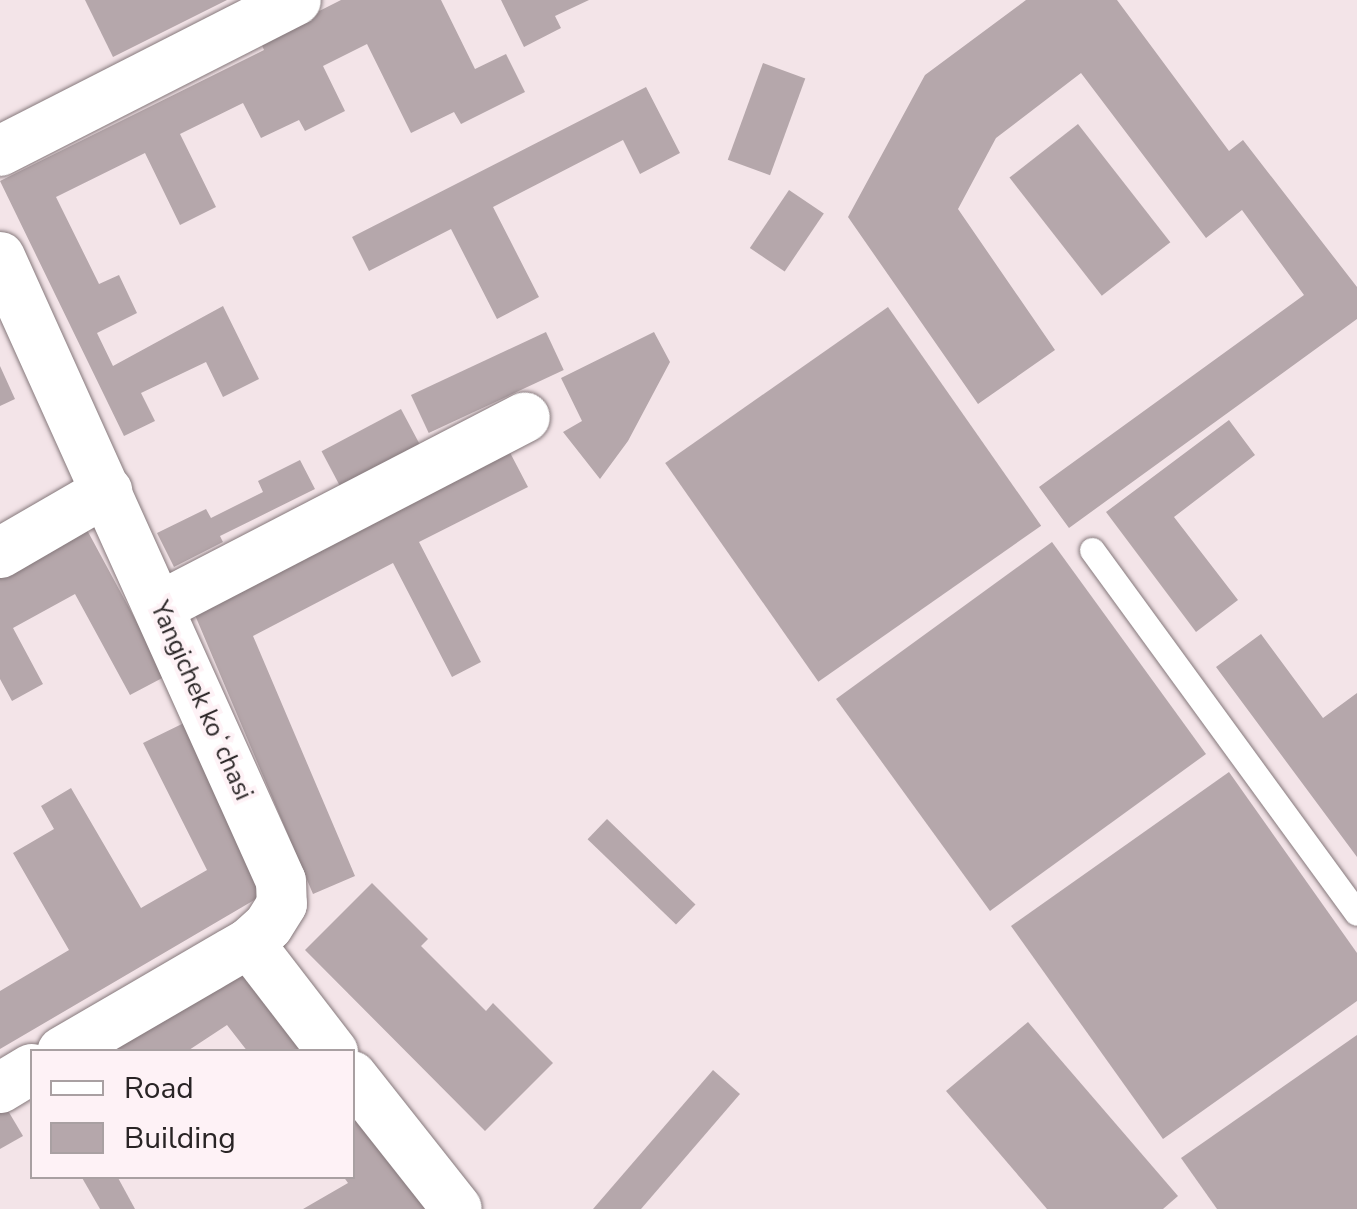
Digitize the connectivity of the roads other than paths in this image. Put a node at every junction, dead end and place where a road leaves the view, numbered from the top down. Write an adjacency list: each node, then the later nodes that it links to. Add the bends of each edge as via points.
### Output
1 (296, 0): 2 (street)
2 (0, 151)
3 (0, 257): 5 (street, Yangichek koʻchasi)
4 (525, 416): 8 (street)
5 (107, 490): 7 (street); 8 (street, Yangichek koʻchasi)
6 (1092, 550): 9 (lane)
7 (0, 553)
8 (158, 607): 10 (street, Yangichek koʻchasi, via 280,881 282,904)
9 (1357, 913)
10 (248, 943): 11 (street, Yangichek koʻchasi); 12 (street)
11 (67, 1049)
12 (332, 1049)
13 (30, 1070): 15 (street)
14 (355, 1080): 16 (street)
15 (0, 1088)
16 (457, 1209)

